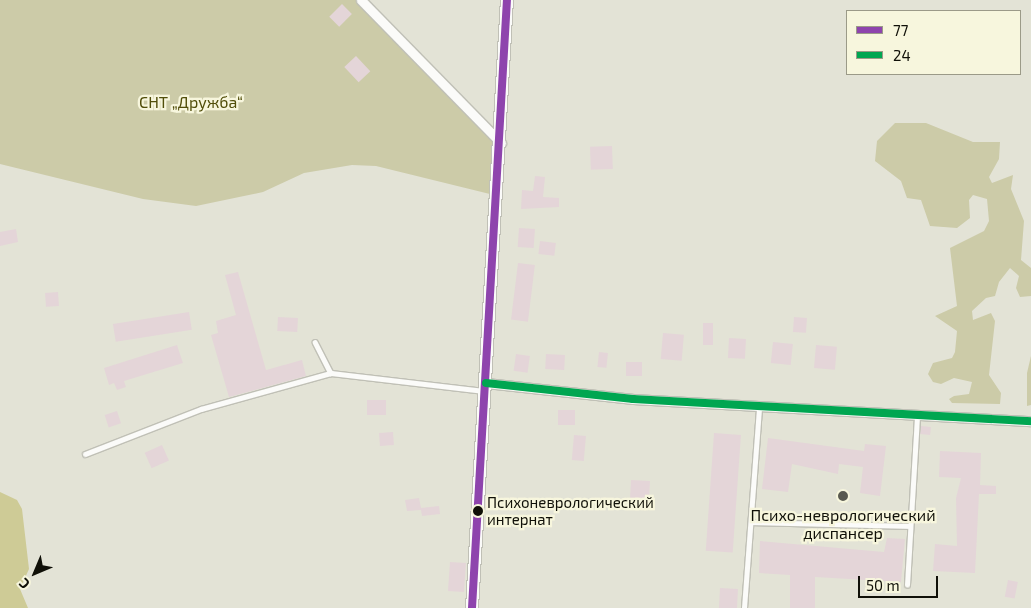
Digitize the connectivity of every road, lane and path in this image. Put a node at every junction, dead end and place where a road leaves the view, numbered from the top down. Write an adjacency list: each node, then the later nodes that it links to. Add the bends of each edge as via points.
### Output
1 (361, 0): 3 (street)
2 (506, 0): 3 (main road)
3 (501, 143): 6 (main road)
4 (315, 342): 5 (lane)
5 (330, 373): 6 (lane); 10 (lane, via 201,409)
6 (486, 387): 7 (street); 14 (main road)
7 (758, 407): 8 (street); 11 (lane)
8 (917, 417): 9 (street); 12 (lane)
9 (1031, 421)
10 (85, 454)
11 (751, 522): 12 (lane); 15 (lane)
12 (910, 526): 13 (lane)
13 (907, 585)
14 (472, 608)
15 (744, 608)

